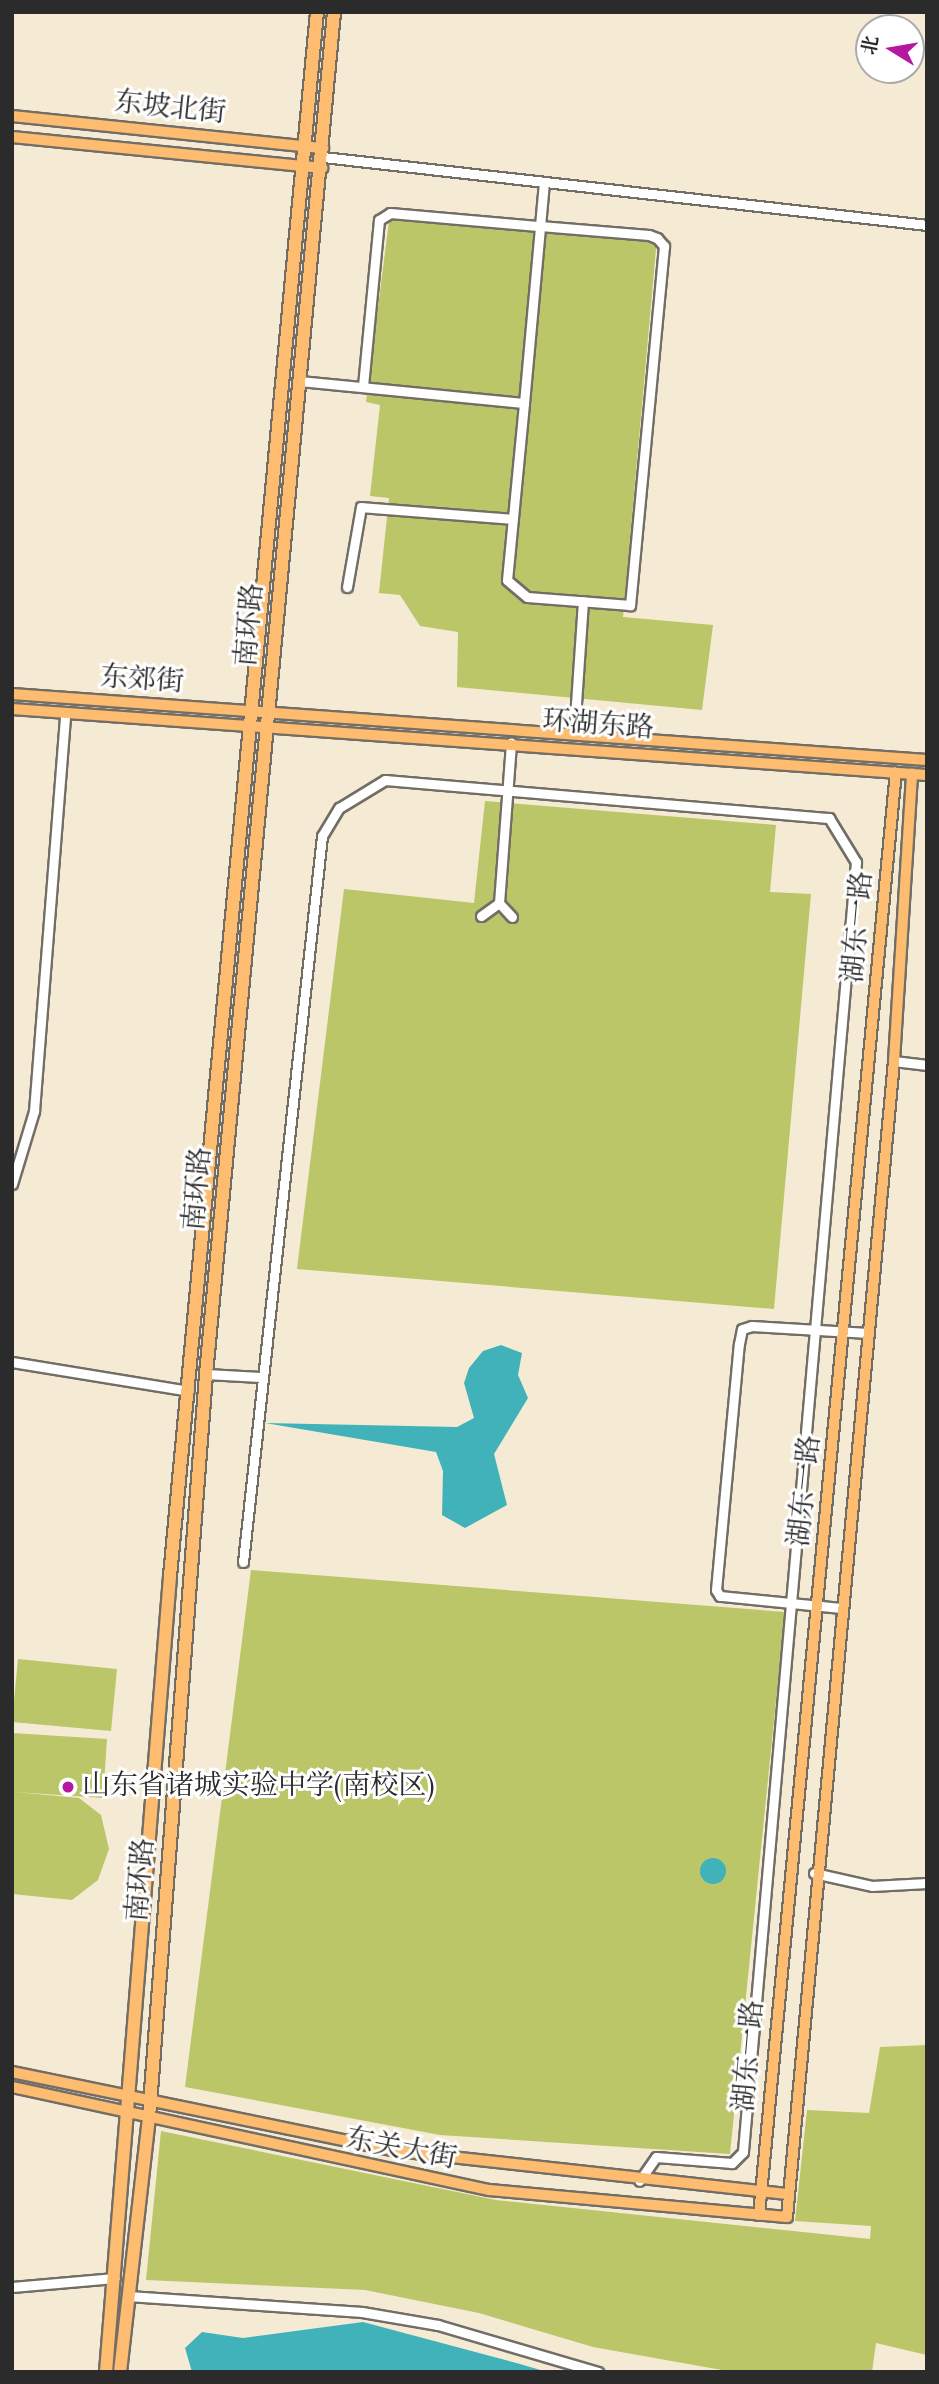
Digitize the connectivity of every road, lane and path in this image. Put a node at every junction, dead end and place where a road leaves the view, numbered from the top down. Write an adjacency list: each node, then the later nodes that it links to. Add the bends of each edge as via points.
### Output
1 (317, 12): 5 (highway, 南环路)
2 (334, 12): 6 (highway, 南环路)
3 (12, 116): 5 (main road, 东坡北街)
4 (12, 137): 7 (main road, 东坡北街)
5 (305, 146): 6 (main road, 东坡北街); 7 (highway, 南环路)
6 (322, 158): 7 (main road, 东坡北街); 8 (street); 11 (highway, 南环路)
7 (304, 166): 19 (highway, 南环路)
8 (544, 182): 9 (street); 10 (street)
9 (927, 225)
10 (540, 226): 12 (street, via 390,213 379,220); 13 (street); 16 (street, via 649,235 664,246 630,605)
11 (299, 381): 12 (street); 20 (highway, 南环路)
12 (363, 386): 13 (street)
13 (524, 403): 14 (street)
14 (513, 519): 15 (street, via 360,507); 16 (street, via 507,580 513,590)
15 (348, 587)
16 (583, 601): 24 (street)
17 (12, 694): 19 (main road, 东郊街)
18 (12, 709): 21 (main road, 东郊街)
19 (252, 712): 20 (main road, 东郊街); 22 (highway, 南环路)
20 (268, 713): 23 (highway, 南环路); 24 (main road, 环湖东路)
21 (65, 714): 22 (main road, 东郊街); 36 (street, via 34,1111)
22 (250, 729): 23 (main road, 东郊街); 43 (highway, 南环路)
23 (265, 731): 25 (main road, 环湖东路); 41 (highway, 南环路)
24 (574, 733): 26 (main road, 环湖东路)
25 (511, 742): 27 (main road, 环湖东路); 30 (street)
26 (927, 760)
27 (896, 772): 28 (main road, 环湖东路); 38 (main road, 湖东一路)
28 (912, 774): 29 (main road, 环湖东路); 34 (main road, 湖东一路)
29 (927, 775)
30 (505, 789): 31 (street); 37 (street, via 829,818 849,846 856,862); 42 (street, via 385,780 353,795 327,825)
31 (499, 903): 32 (street); 33 (street)
32 (481, 916)
33 (512, 917)
34 (894, 1061): 35 (street); 39 (main road, 湖东一路)
35 (927, 1065)
36 (12, 1184)
37 (816, 1330): 38 (street); 45 (street); 45 (street, via 742,1329 716,1590 720,1596)
38 (845, 1332): 39 (street); 46 (main road, 湖东一路)
39 (868, 1333): 47 (main road, 湖东一路)
40 (12, 1362): 43 (street)
41 (206, 1374): 42 (street); 53 (highway, 南环路)
42 (260, 1377): 44 (street)
43 (189, 1391): 52 (highway, 南环路)
44 (243, 1562)
45 (790, 1603): 46 (street); 56 (street, via 743,2152 732,2163 656,2157)
46 (816, 1605): 47 (street); 57 (main road, 湖东一路)
47 (841, 1608): 48 (main road, 湖东一路)
48 (814, 1873): 49 (street, via 872,1885); 58 (main road, 湖东一路)
49 (927, 1882)
50 (12, 2072): 52 (main road, 东关大街)
51 (12, 2087): 54 (main road, 东关大街)
52 (130, 2097): 53 (main road, 东关大街); 54 (highway, 南环路)
53 (149, 2100): 55 (highway, 南环路); 56 (main road, 东关大街, via 397,2151)
54 (129, 2113): 55 (main road, 东关大街); 61 (highway, 南环路)
55 (149, 2117): 59 (main road, 东关大街, via 489,2190); 63 (highway, 南环路)
56 (638, 2182): 57 (main road, 东关大街)
57 (760, 2192): 58 (main road, 东关大街); 59 (main road, 湖东一路)
58 (789, 2194): 60 (main road, 湖东一路)
59 (759, 2215): 60 (main road, 东关大街)
60 (787, 2217)
61 (115, 2278): 62 (street); 64 (highway, 南环路)
62 (12, 2287)
63 (128, 2296): 65 (highway, 南环路); 66 (street, via 362,2312 438,2325)
64 (106, 2372)
65 (120, 2372)
66 (598, 2372)

